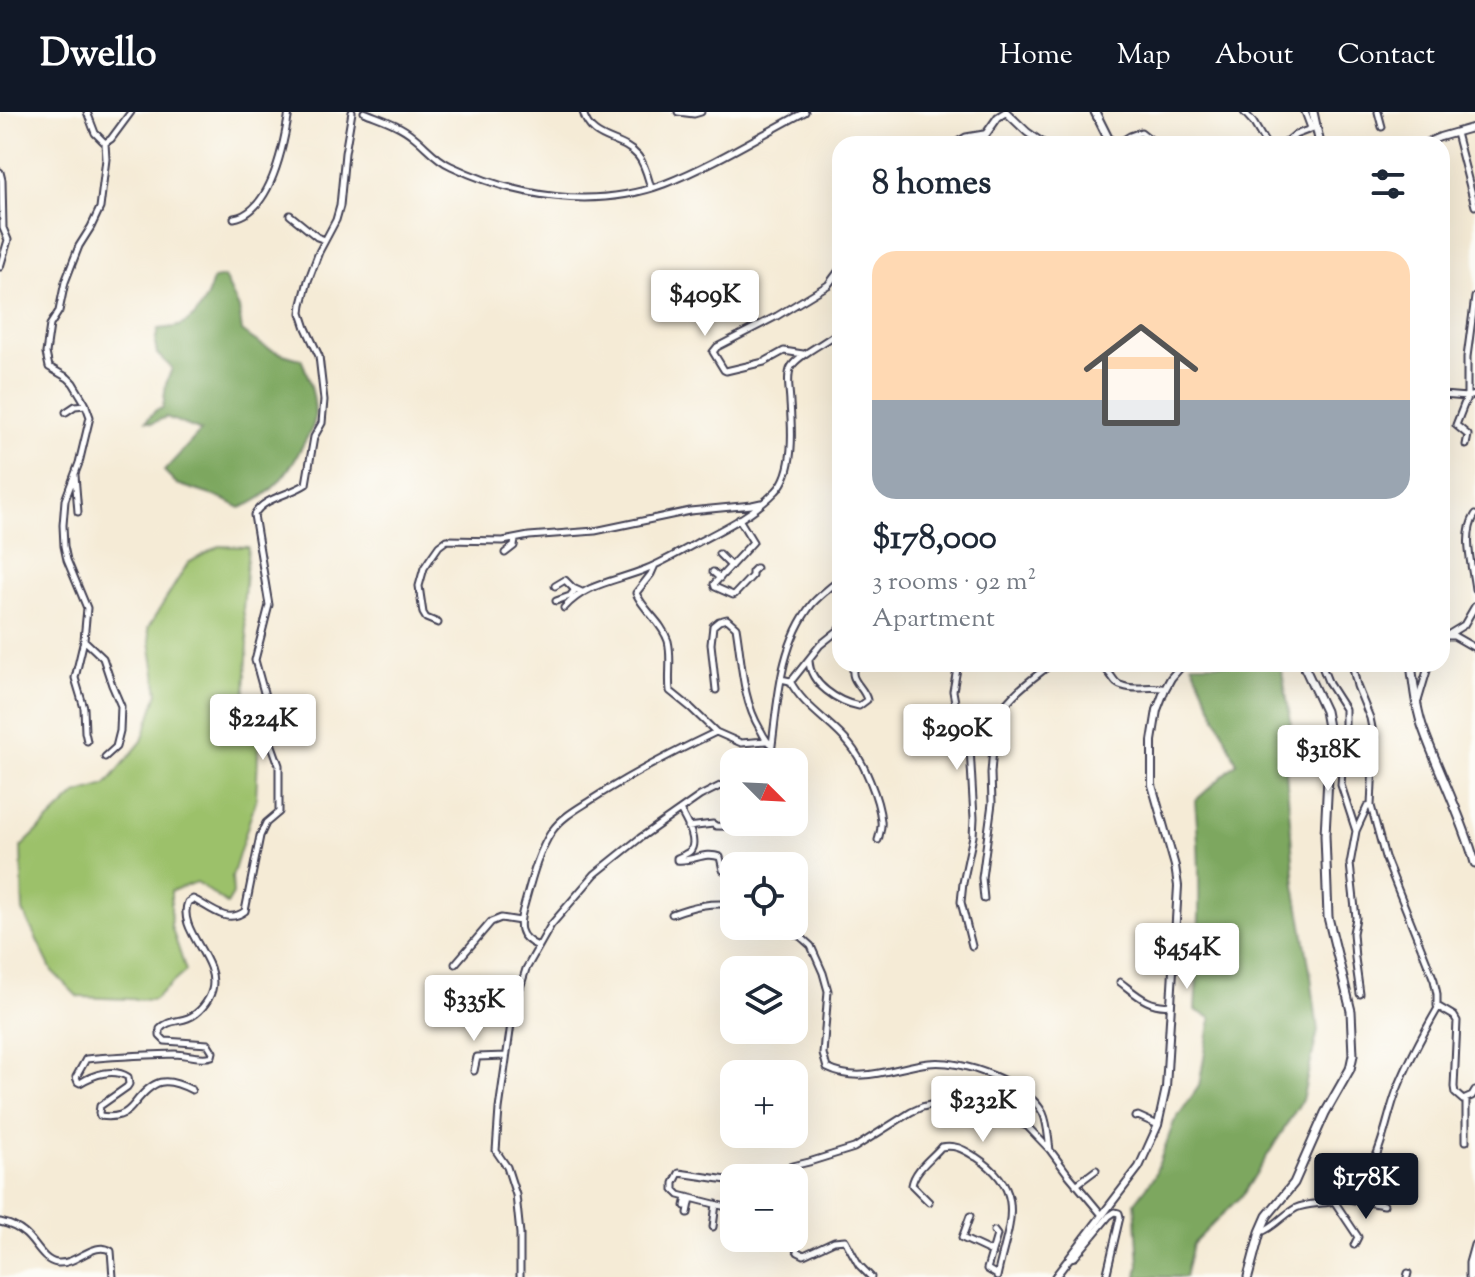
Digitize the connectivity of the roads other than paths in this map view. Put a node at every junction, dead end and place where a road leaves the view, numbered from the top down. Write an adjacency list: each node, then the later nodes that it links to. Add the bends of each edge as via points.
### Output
1 (87, 112): 28 (street)
2 (131, 112): 28 (street)
3 (289, 112): 33 (street, via 281,157 263,194 250,212)
4 (352, 112): 34 (street, via 340,206)
5 (364, 112): 30 (street, via 413,135 450,166 516,190 573,198)
6 (583, 112): 30 (street, via 596,133 637,155)
7 (678, 112): 8 (street)
8 (701, 112)
9 (805, 112): 30 (street)
10 (1004, 112): 20 (street); 22 (street)
11 (1095, 112): 23 (main road)
12 (1244, 112): 24 (street)
13 (1305, 112): 16 (street)
14 (1313, 112): 16 (main road)
15 (1378, 112): 17 (street)
16 (1313, 127): 25 (street); 26 (main road)
17 (1382, 127)
18 (1475, 127): 19 (street)
19 (1456, 133): 27 (street); 31 (street)
20 (984, 134): 21 (street)
21 (972, 136)
22 (1033, 136)
23 (1109, 136)
24 (1261, 136)
25 (1294, 136)
26 (1317, 136)
27 (1447, 136)
28 (105, 143): 45 (street, via 100,208 79,246 47,340 49,367 71,381)
29 (0, 172): 35 (street, via 8,240)
30 (651, 188)
31 (1475, 206)
32 (290, 215): 34 (street)
33 (234, 218)
34 (325, 240): 121 (street, via 301,309 319,356 322,423 314,437 306,484 264,503 254,515 269,605 255,660 268,707 265,726 279,765 279,812 260,836 245,911 230,918 193,899 188,902 187,920 212,972 212,992 192,1017 160,1029 165,1041 208,1044 212,1056 86,1059 76,1077 80,1083 103,1073 128,1077 127,1087 100,1106 104,1117 126,1112 159,1082)
35 (0, 267)
36 (832, 280): 40 (street, via 713,352 726,371 784,351)
37 (1475, 297): 41 (street)
38 (832, 337): 40 (street)
39 (1475, 352): 41 (street)
40 (805, 353): 49 (street, via 789,372 787,474)
41 (1467, 357): 44 (street)
42 (1475, 395): 44 (street)
43 (1450, 396): 44 (street)
44 (1467, 397): 47 (street, via 1456,425 1468,435)
45 (86, 405): 46 (street); 48 (street, via 89,424)
46 (66, 412)
47 (1466, 445)
48 (75, 474): 50 (street); 73 (street, via 65,500 64,540 87,608)
49 (766, 500): 52 (street); 69 (street, via 595,531 503,541 447,540 424,568 419,586 423,613)
50 (78, 512)
51 (1475, 515): 64 (street, via 1468,535)
52 (739, 519): 56 (street); 57 (street, via 753,542)
53 (515, 540): 54 (street)
54 (505, 553)
55 (719, 554): 57 (street)
56 (655, 565): 65 (street); 91 (street, via 636,597 668,640 670,691)
57 (731, 566): 60 (street)
58 (756, 568): 60 (street, via 735,594 715,587)
59 (713, 572): 60 (street)
60 (720, 578)
61 (555, 586): 63 (street, via 565,580)
62 (832, 586): 86 (street, via 797,626)
63 (573, 588): 65 (street); 66 (street, via 570,596)
64 (1475, 589)
65 (582, 592): 68 (street)
66 (556, 601)
67 (1475, 606): 70 (street, via 1464,625)
68 (564, 608)
69 (438, 623)
70 (1450, 634)
71 (832, 635): 75 (street)
72 (1450, 637): 74 (street)
73 (84, 640): 93 (street, via 75,678); 96 (street, via 103,658 121,706 116,747)
74 (1475, 648)
75 (809, 661): 76 (street, via 811,673 825,689 859,706 867,700); 87 (street)
76 (852, 672)
77 (957, 672): 113 (street, via 953,691 972,761 973,836 961,902)
78 (1042, 672): 107 (street, via 1011,698 995,723)
79 (1109, 672): 88 (street, via 1120,686)
80 (1176, 672): 88 (street)
81 (1307, 672): 97 (main road, via 1325,711)
82 (1324, 672): 92 (street, via 1345,709)
83 (1354, 672): 99 (street, via 1374,738)
84 (1412, 672): 90 (main road)
85 (1427, 672): 90 (street)
86 (781, 679): 87 (street); 94 (street)
87 (790, 681): 104 (street, via 856,754 875,796 881,820)
88 (1165, 689): 117 (street, via 1154,723 1152,785 1178,886)
89 (716, 690): 94 (street, via 712,632 715,623 727,619 736,627 750,710)
90 (1417, 703): 106 (main road)
91 (716, 732): 94 (street, via 741,743); 110 (street, via 628,775 560,821 543,850)
92 (1344, 737): 97 (street, via 1335,757); 103 (street, via 1341,785)
93 (87, 741)
94 (769, 743): 95 (street)
95 (770, 748)
96 (105, 757)
97 (1329, 758): 145 (main road, via 1328,917 1351,1011 1353,1055 1294,1183)
98 (720, 786): 100 (street)
99 (1371, 806): 103 (street); 118 (street, via 1434,980)
100 (680, 810): 102 (street); 112 (street, via 595,874)
101 (720, 826): 102 (street)
102 (688, 827): 105 (street, via 693,846 677,860 704,854)
103 (1356, 831): 116 (street, via 1350,864)
104 (878, 840)
105 (720, 857)
106 (1475, 863)
107 (984, 899)
108 (720, 903): 109 (street)
109 (672, 914)
110 (520, 921): 112 (street, via 523,935); 114 (street, via 491,922)
111 (804, 940): 127 (street, via 828,991 823,1054 827,1068 864,1077 940,1062 980,1072 1035,1102 1044,1115)
112 (538, 946): 119 (street, via 516,999)
113 (972, 946)
114 (455, 964)
115 (1120, 982): 117 (street, via 1157,1006)
116 (1360, 994)
117 (1171, 1005): 125 (street)
118 (1438, 1008): 123 (street, via 1457,1021 1454,1087 1458,1097); 133 (street, via 1398,1088 1377,1159)
119 (506, 1056): 120 (street, via 477,1057); 153 (street, via 496,1151 516,1195)
120 (474, 1071)
121 (192, 1090)
122 (1475, 1091): 123 (street)
123 (1466, 1099): 126 (street)
124 (1135, 1117): 125 (street)
125 (1158, 1125): 140 (street, via 1139,1167)
126 (1466, 1141)
127 (1050, 1150): 128 (street, via 1022,1123 939,1103 903,1116 854,1148); 131 (street)
128 (801, 1164)
129 (1096, 1170): 131 (street)
130 (720, 1179): 132 (street, via 679,1173 674,1190)
131 (1076, 1185): 140 (street)
132 (689, 1198): 135 (street); 138 (street); 139 (street)
133 (1337, 1200): 137 (street); 145 (street, via 1300,1206); 146 (street, via 1356,1231)
134 (929, 1202): 151 (street, via 913,1180 941,1147 969,1151 991,1166 1011,1204)
135 (716, 1204): 136 (street); 143 (street)
136 (720, 1205)
137 (1384, 1205)
138 (685, 1206)
139 (688, 1213)
140 (1102, 1215): 150 (street)
141 (970, 1216): 149 (street, via 962,1238)
142 (0, 1222): 152 (street, via 23,1232 55,1263 104,1247 111,1251)
143 (713, 1227)
144 (994, 1231): 149 (street)
145 (1260, 1232): 157 (main road)
146 (1354, 1245)
147 (1475, 1245): 158 (main road)
148 (798, 1252): 154 (street, via 804,1255 845,1240)
149 (992, 1252): 151 (street, via 987,1269)
150 (1069, 1258): 155 (street); 156 (street, via 1109,1216 1119,1213)
151 (997, 1276)
152 (113, 1277)
153 (520, 1277)
154 (871, 1277)
155 (1055, 1277)
156 (1106, 1277)
157 (1248, 1277)
158 (1470, 1277)

